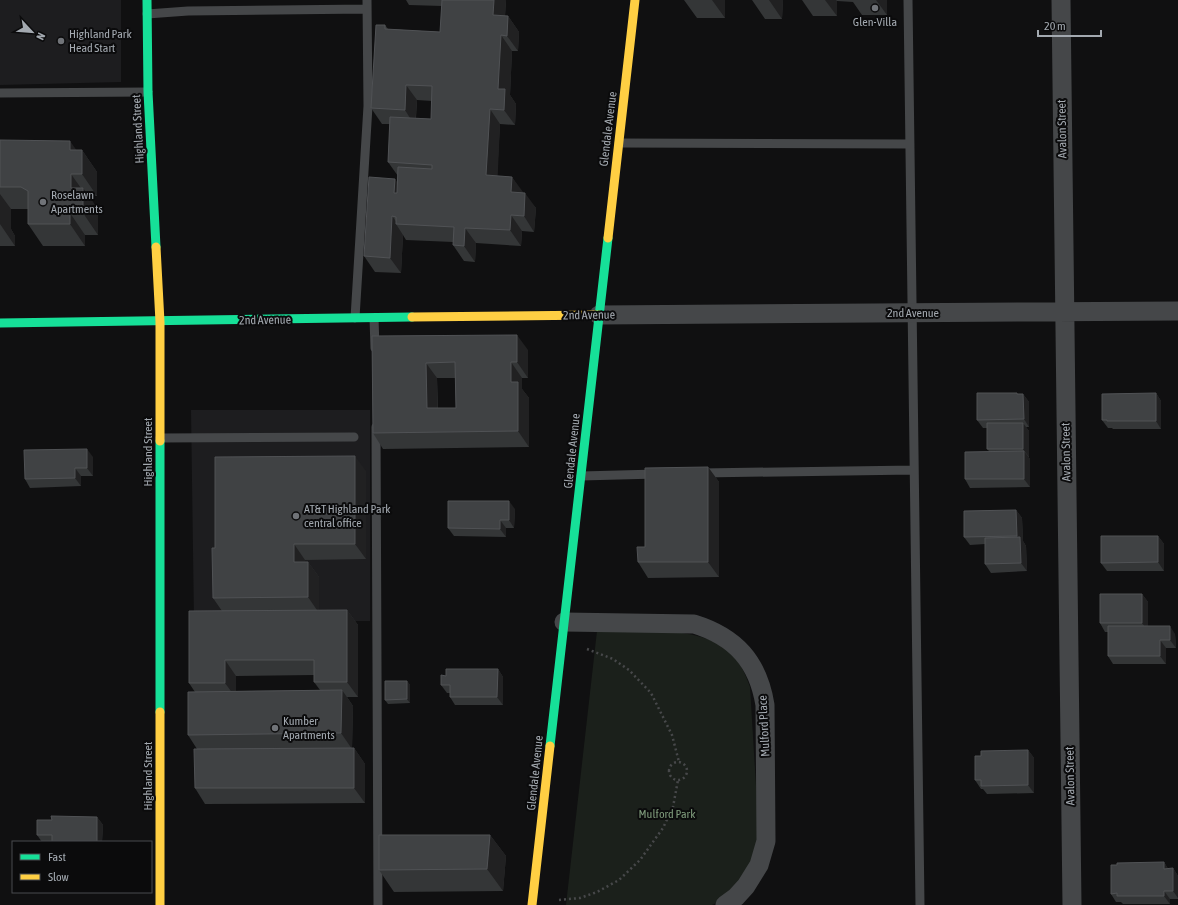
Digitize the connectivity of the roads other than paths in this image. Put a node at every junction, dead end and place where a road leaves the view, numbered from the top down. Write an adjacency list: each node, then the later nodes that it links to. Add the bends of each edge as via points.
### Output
1 (147, 0): 6 (street, Highland Street)
2 (635, 0): 9 (street, Glendale Avenue)
3 (908, 0): 10 (lane)
4 (1061, 0): 12 (street, Avalon Street)
5 (367, 4): 6 (lane); 15 (lane, via 368,106)
6 (147, 14): 7 (street, Highland Street)
7 (148, 92): 8 (lane); 17 (street, Highland Street)
8 (0, 93)
9 (618, 143): 10 (lane); 14 (street, Glendale Avenue)
10 (910, 144): 13 (lane)
11 (1178, 311): 12 (street, 2nd Avenue)
12 (1065, 312): 13 (street, 2nd Avenue); 33 (street, Avalon Street)
13 (912, 313): 14 (street, 2nd Avenue); 23 (lane)
14 (599, 315): 16 (street, 2nd Avenue); 26 (street, Glendale Avenue)
15 (355, 318): 16 (street, 2nd Avenue); 17 (street, 2nd Avenue)
16 (374, 318): 19 (lane)
17 (160, 322): 18 (street, 2nd Avenue); 21 (street, Highland Street)
18 (0, 323)
19 (375, 357)
20 (376, 421): 29 (lane)
21 (160, 438): 22 (lane); 28 (street, Highland Street)
22 (354, 438)
23 (914, 470): 25 (lane); 32 (lane)
24 (662, 474): 26 (lane)
25 (694, 474)
26 (581, 476): 27 (street, Glendale Avenue)
27 (564, 622): 30 (street, Glendale Avenue); 31 (street, Mulford Place, via 694,624 708,628 732,643 743,653 755,671 763,691 765,705 766,841 759,865 746,886)
28 (160, 905)
29 (378, 905)
30 (532, 905)
31 (725, 905)
32 (920, 905)
33 (1072, 905)

